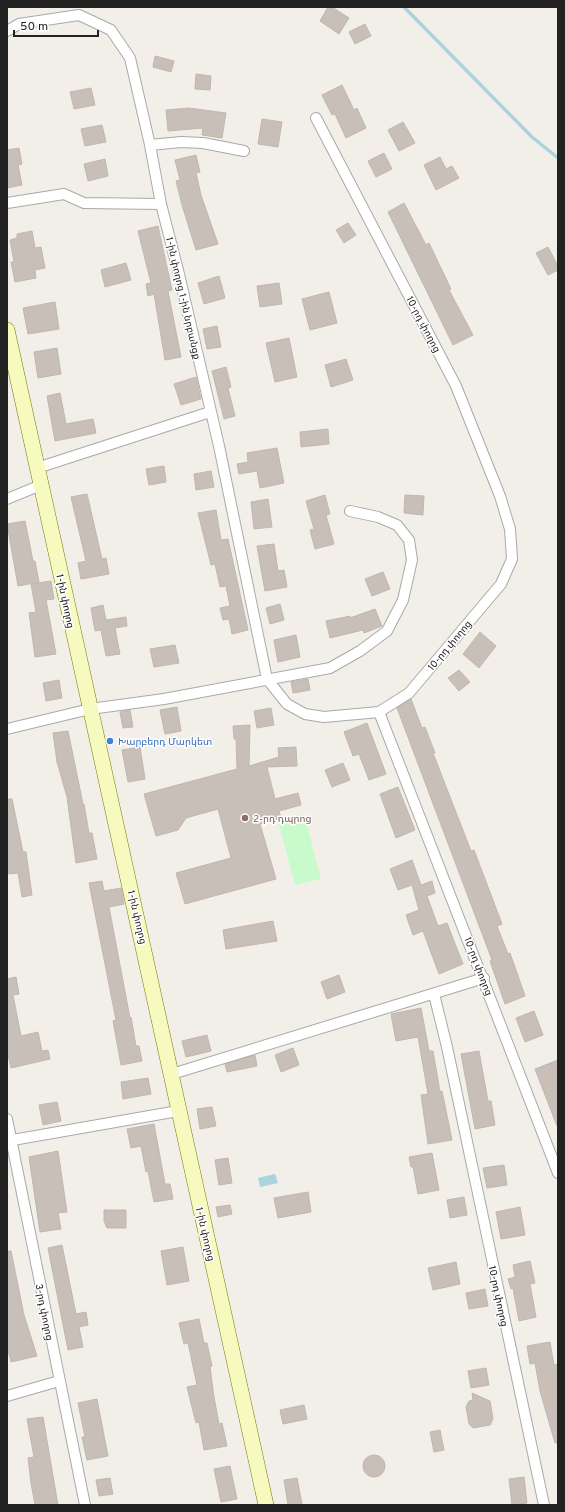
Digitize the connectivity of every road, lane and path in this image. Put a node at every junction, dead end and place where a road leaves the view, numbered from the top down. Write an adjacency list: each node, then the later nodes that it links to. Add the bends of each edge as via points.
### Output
1 (7, 31): 3 (street, 1-ին փողոց 1-ին նրբանցք, via 19,24 79,15 111,30 130,58)
2 (316, 118): 15 (street, 10-րդ փողոց, via 456,386 500,496 510,529 512,559 501,584 409,693)
3 (150, 145): 4 (street, via 203,143); 6 (street, 1-ին փողոց 1-ին նրբանցք)
4 (244, 151)
5 (7, 203): 6 (street, via 64,194 84,202)
6 (161, 204): 8 (street, 1-ին փողոց 1-ին նրբանցք)
7 (7, 330): 9 (main road, 1-ին փողոց)
8 (210, 412): 9 (street); 13 (street, 1-ին փողոց 1-ին նրբանցք)
9 (37, 468): 10 (main road, 1-ին փողոց)
10 (41, 485): 11 (street); 14 (main road, 1-ին փողոց)
11 (7, 499)
12 (350, 510): 13 (street, via 397,525 409,540 412,560 403,600 386,631 360,651 330,668)
13 (267, 679): 14 (street, via 164,699); 15 (street, via 287,704 305,714 324,717)
14 (90, 709): 16 (street); 19 (main road, 1-ին փողոց)
15 (378, 712): 17 (street, 10-րդ փողոց)
16 (7, 729)
17 (484, 978): 18 (street); 23 (street, 10-րդ փողոց)
18 (434, 994): 19 (street); 28 (street, 10-րդ փողոց)
19 (172, 1074): 20 (main road, 1-ին փողոց)
20 (178, 1111): 22 (street); 27 (main road, 1-ին փողոց)
21 (7, 1119): 22 (street, 3-րդ փողոց)
22 (9, 1140): 24 (street, 3-րդ փողոց)
23 (558, 1173)
24 (58, 1381): 25 (street); 26 (street, 3-րդ փողոց)
25 (7, 1396)
26 (85, 1505)
27 (266, 1505)
28 (544, 1505)

